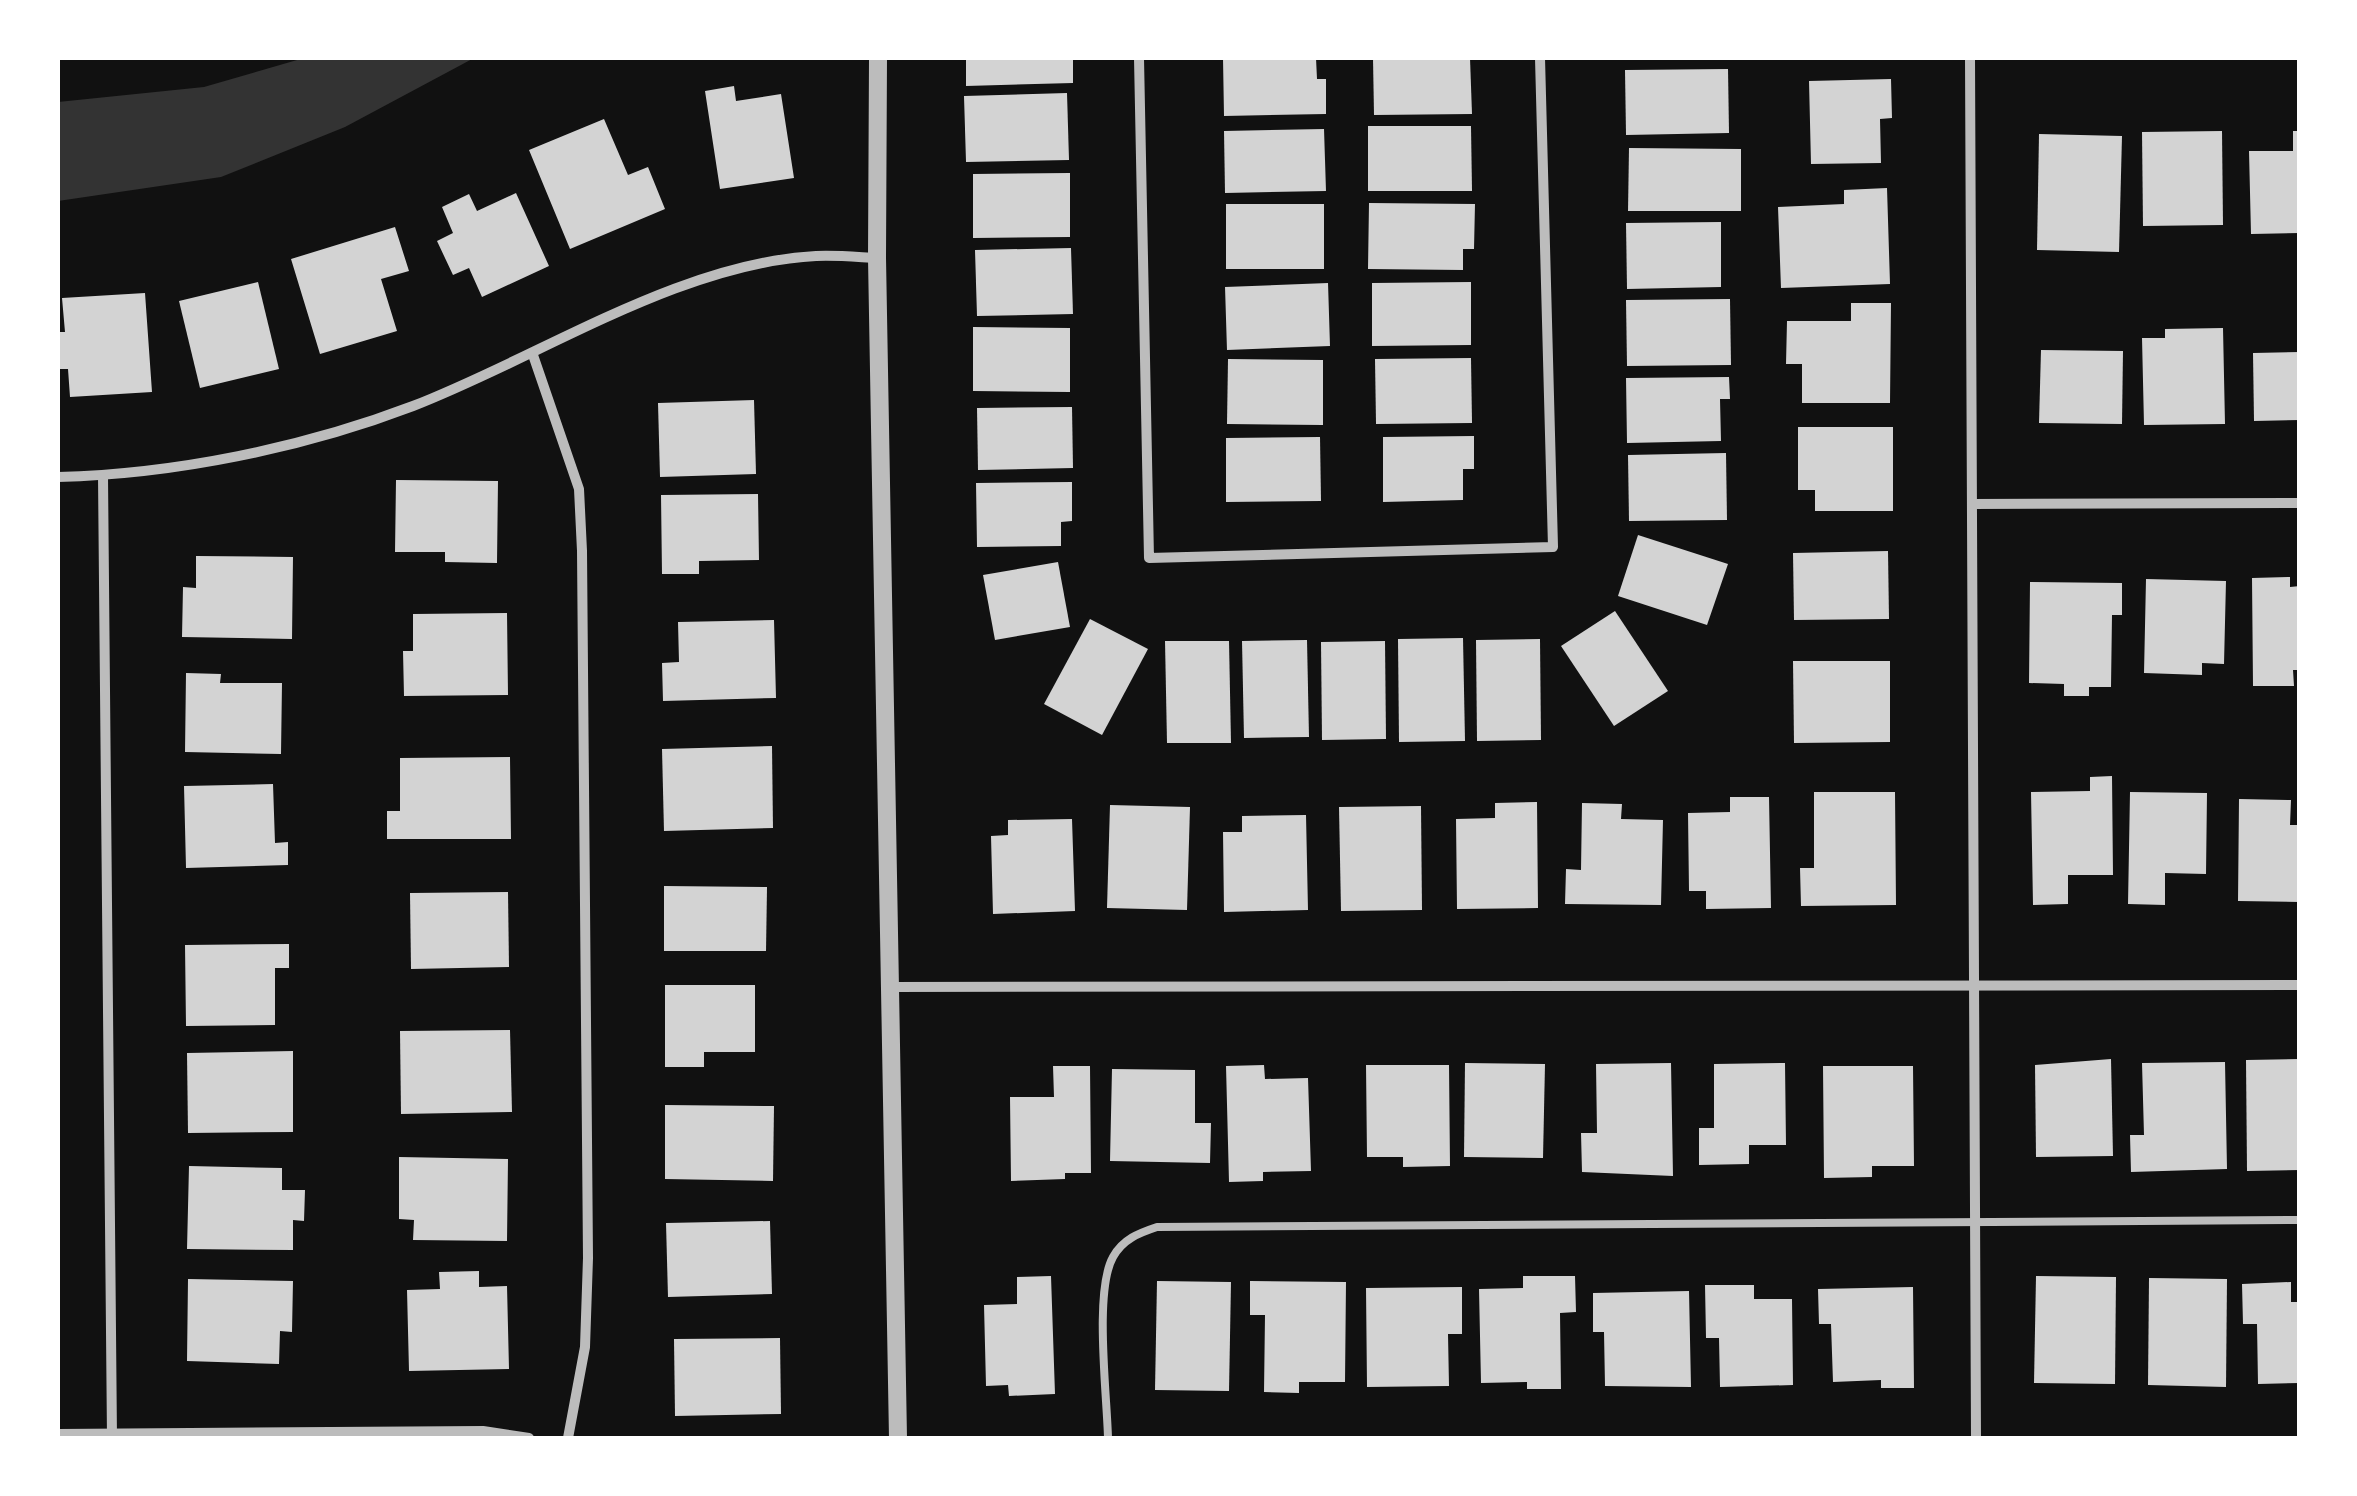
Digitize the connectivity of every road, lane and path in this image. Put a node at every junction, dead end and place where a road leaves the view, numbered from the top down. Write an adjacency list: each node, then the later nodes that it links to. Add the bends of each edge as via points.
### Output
1 (878, 58): 5 (street)
2 (1140, 58): 3 (street, via 1149,558 1553,547)
3 (1540, 58)
4 (1970, 58): 10 (street)
5 (877, 258): 6 (street, via 814,256 755,266 676,289); 13 (street)
6 (533, 355): 8 (street, via 410,407 265,449); 19 (street, via 578,489 582,550 588,1258 585,1347)
7 (58, 476): 8 (street)
8 (104, 476): 17 (street)
9 (2300, 503): 10 (street)
10 (1972, 504): 11 (street)
11 (1974, 983): 12 (street); 13 (street); 15 (street)
12 (2300, 984)
13 (891, 987): 20 (street)
14 (2300, 1220): 15 (lane)
15 (1974, 1223): 21 (lane, via 1157,1227 1130,1237 1104,1280); 22 (street)
16 (58, 1434): 17 (street)
17 (112, 1436): 18 (street, via 482,1430)
18 (529, 1438)
19 (568, 1438)
20 (898, 1438)
21 (1108, 1438)
22 (1976, 1438)

